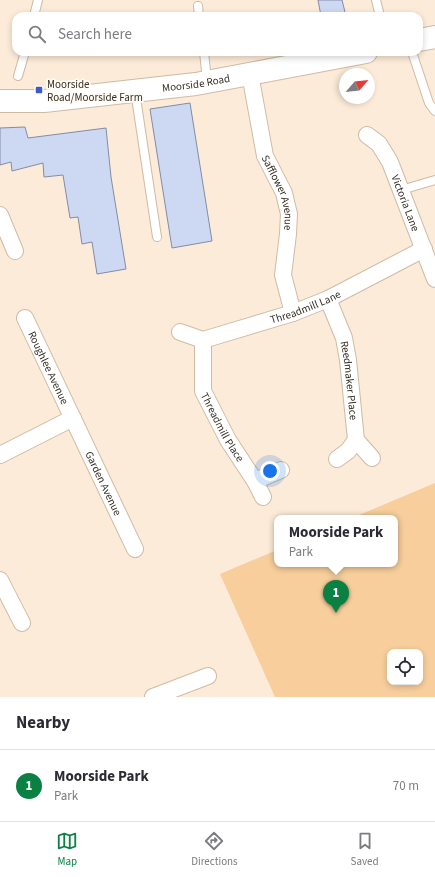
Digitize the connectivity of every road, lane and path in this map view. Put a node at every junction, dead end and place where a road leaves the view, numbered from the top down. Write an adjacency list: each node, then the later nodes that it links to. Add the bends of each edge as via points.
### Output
1 (38, 0): 4 (lane)
2 (376, 0): 6 (lane)
3 (198, 6): 5 (lane)
4 (35, 12)
5 (199, 12)
6 (379, 12)
7 (435, 37): 8 (street)
8 (423, 39)
9 (24, 56): 14 (lane)
10 (204, 56): 15 (lane)
11 (345, 56): 13 (street, Moorside Road)
12 (413, 56): 18 (lane, via 429,103)
13 (250, 74): 15 (street, Moorside Road); 28 (street, Safflower Avenue, via 265,156 284,193 289,214 283,275)
14 (18, 76)
15 (207, 81): 16 (street, Moorside Road)
16 (135, 91): 17 (street, Moorside Road, via 44,101); 23 (lane)
17 (0, 101)
18 (435, 111)
19 (367, 134): 21 (street, Victoria Lane, via 379,144 390,162)
20 (435, 180): 21 (lane)
21 (401, 190): 24 (street, Victoria Lane)
22 (0, 214): 25 (street)
23 (157, 237)
24 (424, 249): 26 (street, Victoria Lane); 27 (street, Threadmill Lane)
25 (15, 251)
26 (435, 279)
27 (328, 299): 28 (street, Threadmill Lane); 33 (street, Reedmaker Place, via 344,338)
28 (293, 313): 31 (street, Threadmill Lane)
29 (24, 318): 32 (street, Roughlee Avenue)
30 (180, 332): 31 (street)
31 (203, 340): 38 (street, Threadmill Place, via 203,391 228,440)
32 (73, 418): 34 (street); 40 (street, Garden Avenue)
33 (356, 440): 35 (street); 36 (street, via 348,452)
34 (0, 455)
35 (372, 458)
36 (337, 459)
37 (281, 470): 38 (street)
38 (255, 481): 39 (street, Threadmill Place)
39 (262, 497)
40 (136, 548)
41 (0, 580): 42 (street)
42 (22, 623)
43 (208, 676): 44 (street)
44 (153, 697)

